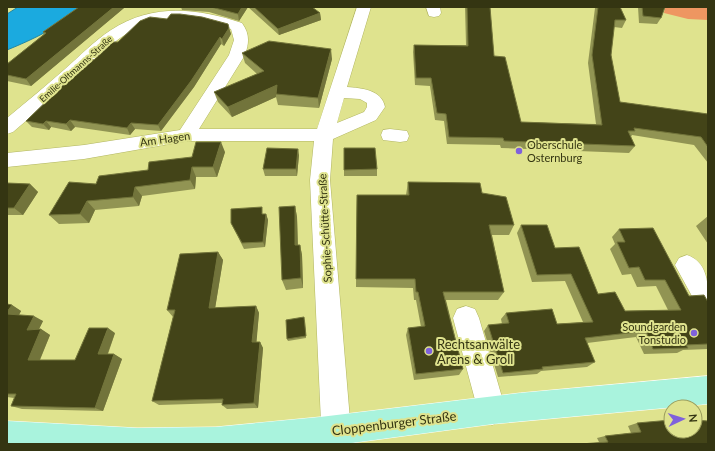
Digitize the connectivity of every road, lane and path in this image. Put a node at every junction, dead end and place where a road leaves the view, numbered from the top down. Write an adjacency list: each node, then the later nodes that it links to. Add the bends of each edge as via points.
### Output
1 (364, 7): 2 (street, Sophie-Schütte-Straße)
2 (338, 93): 4 (street, Sophie-Schütte-Straße); 4 (street, via 362,94 375,101 376,107 370,116)
3 (7, 128): 5 (street, Emilie-Oltmanns-Straße, via 110,37 133,23 159,15 177,14 221,20 237,26 242,34 242,44 237,54)
4 (324, 135): 5 (street, Am Hagen); 13 (street, Sophie-Schütte-Straße, via 320,180)
5 (187, 136): 6 (street, Am Hagen)
6 (7, 160)
7 (688, 265): 8 (street)
8 (708, 301)
9 (466, 318): 11 (street)
10 (708, 390): 11 (main road, Cloppenburger Straße)
11 (492, 410): 13 (main road, Cloppenburger Straße)
12 (7, 436): 13 (main road, Cloppenburger Straße, via 93,441 207,442)
13 (337, 437)

